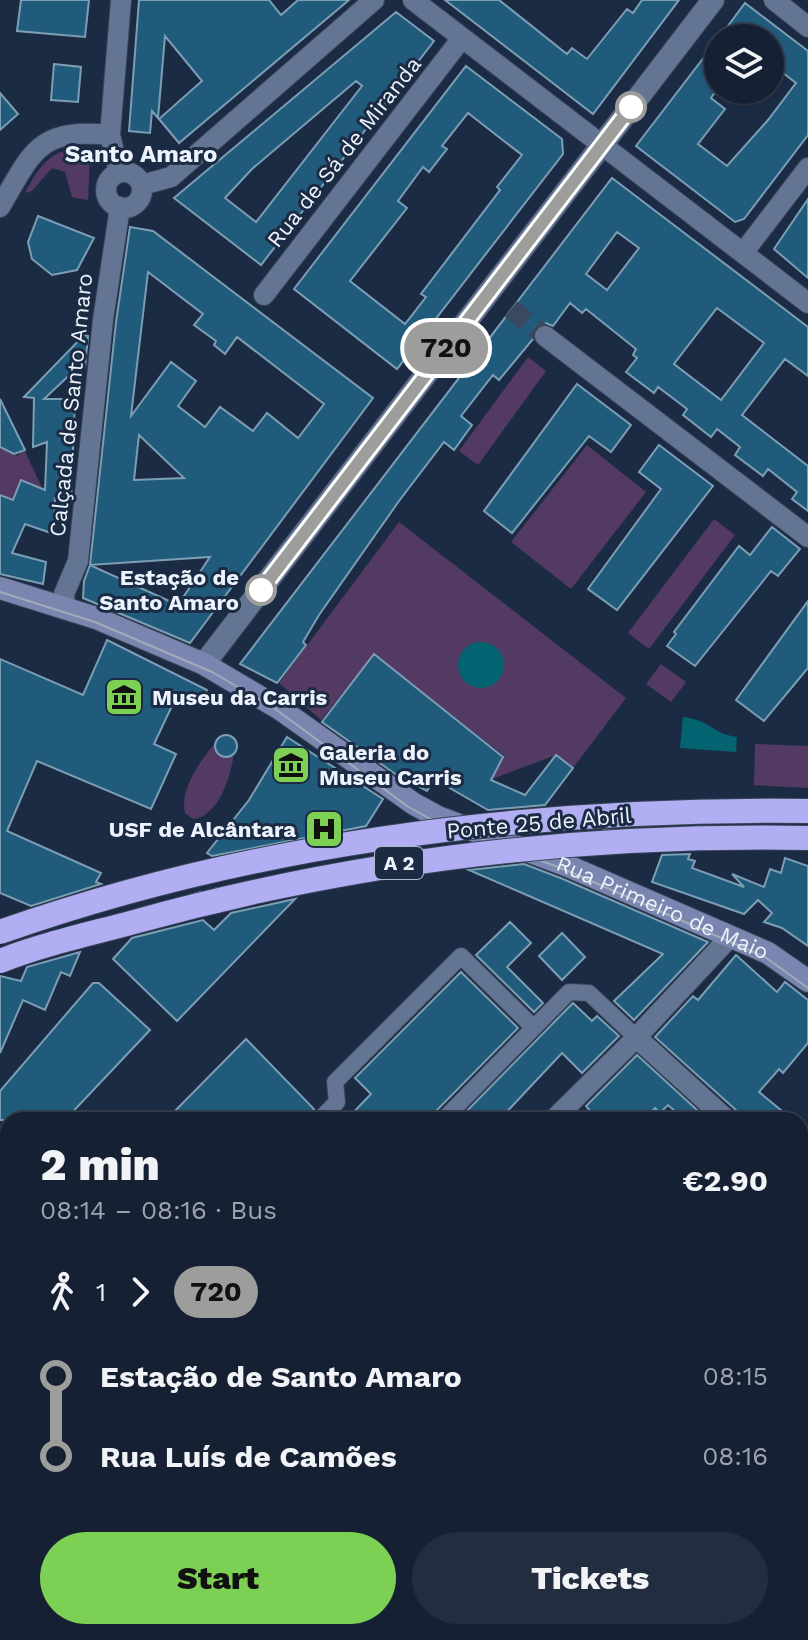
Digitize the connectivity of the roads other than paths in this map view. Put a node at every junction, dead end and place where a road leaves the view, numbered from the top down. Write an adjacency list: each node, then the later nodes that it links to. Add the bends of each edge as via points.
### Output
1 (121, 0): 8 (street)
2 (374, 0): 12 (street, via 171,177)
3 (413, 0): 7 (street)
4 (713, 0): 9 (street)
5 (774, 0): 6 (street)
6 (808, 27)
7 (462, 38): 9 (street); 16 (street, Rua de Sá de Miranda)
8 (110, 135): 11 (street); 13 (street, via 69,133 46,141 28,157)
9 (602, 145): 15 (street); 22 (street)
10 (808, 168): 15 (street)
11 (119, 172): 12 (street, via 135,175); 14 (street, via 106,189 111,202)
12 (142, 185): 14 (street, via 137,203)
13 (0, 207)
14 (120, 207): 21 (street, Calçada de Santo Amaro, via 78,561 64,594)
15 (743, 253): 17 (street)
16 (264, 295)
17 (808, 303)
18 (545, 336): 19 (street)
19 (808, 537)
20 (0, 588): 21 (main road, Rua Primeiro de Maio)
21 (65, 607): 22 (main road, Rua Primeiro de Maio)
22 (204, 664): 26 (main road, Rua Primeiro de Maio, via 280,709 426,811)
23 (808, 811): 25 (highway, Ponte 25 de Abril / A 2, bridge, via 597,814 398,836 201,874)
24 (808, 838): 27 (highway, Ponte 25 de Abril / A 2, bridge, via 602,840 404,862 208,901)
25 (0, 932)
26 (730, 937): 28 (main road, Rua Primeiro de Maio, via 768,953); 30 (street)
27 (0, 961)
28 (808, 981)
29 (534, 1028): 30 (street, via 569,992 582,991); 31 (street, via 461,956 335,1082 337,1102); 32 (street)
30 (637, 1038): 33 (street); 34 (street)
31 (327, 1112)
32 (451, 1112)
33 (562, 1112)
34 (718, 1112)

